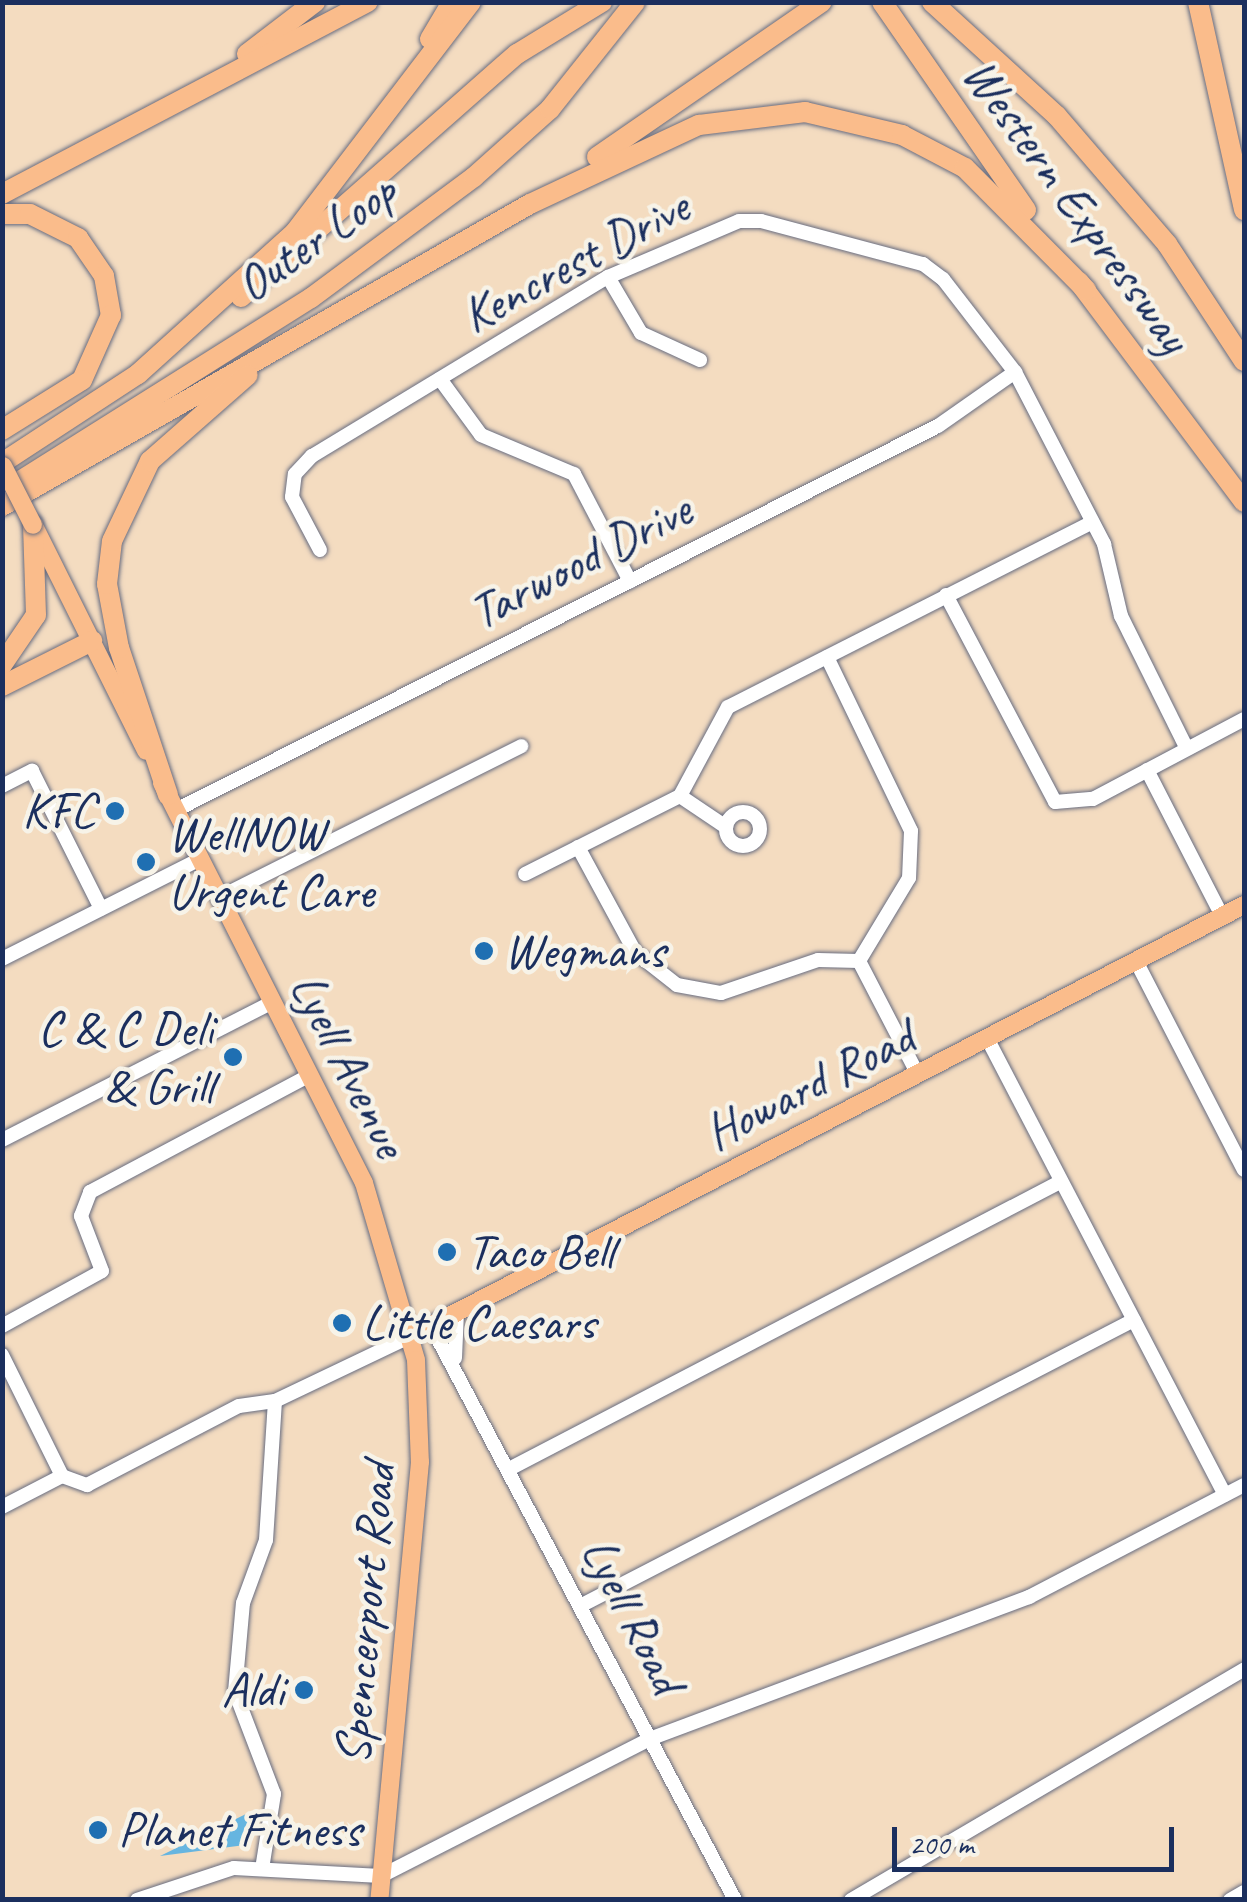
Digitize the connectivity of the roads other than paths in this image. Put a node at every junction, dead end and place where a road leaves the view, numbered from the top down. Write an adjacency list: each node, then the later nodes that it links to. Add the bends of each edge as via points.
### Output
1 (315, 2): 12 (highway)
2 (368, 2): 12 (highway)
3 (452, 2): 14 (highway)
4 (472, 2): 14 (highway, Outer Loop)
5 (602, 2): 25 (highway, via 517,54 289,261)
6 (635, 2): 29 (highway, Outer Loop, via 617,30 474,178 312,298)
7 (822, 2): 16 (highway)
8 (932, 2): 23 (highway, via 1002,58 1068,128 1166,244)
9 (1198, 2): 13 (highway)
10 (1209, 2): 13 (highway)
11 (882, 3): 20 (highway, Western Expressway)
12 (171, 105): 15 (highway)
13 (1228, 133): 17 (highway)
14 (364, 148): 25 (highway, Outer Loop, via 295,232)
15 (2, 194)
16 (530, 204): 20 (highway, via 699,125 805,112 902,135 965,168); 21 (highway)
17 (1244, 210)
18 (2, 214): 27 (highway, via 30,214 78,238 104,276 111,315 82,380)
19 (608, 277): 22 (street, via 641,333); 24 (street, Kencrest Drive, via 761,220 933,270); 26 (street, Kencrest Drive)
20 (1086, 290): 30 (highway, Western Expressway)
21 (296, 336): 31 (highway); 48 (highway, via 150,462 112,541 108,584 119,648)
22 (700, 360)
23 (1244, 361)
24 (1015, 372): 32 (street, Kencrest Drive); 35 (street, Tarwood Drive, via 938,426)
25 (138, 374): 28 (highway, Outer Loop)
26 (440, 379): 34 (street, Kencrest Drive, via 300,465 292,496); 35 (street, via 472,428 574,474)
27 (2, 430)
28 (2, 464): 33 (main road, Lyell Avenue, bridge)
29 (2, 492)
30 (1244, 502)
31 (2, 506)
32 (1092, 522): 36 (street); 44 (street, Kencrest Drive, via 1121,616)
33 (33, 526): 37 (main road, Lyell Avenue); 39 (highway, via 36,615)
34 (320, 550)
35 (630, 581): 48 (street, Tarwood Drive)
36 (946, 594): 38 (street); 45 (street, via 1055,802 1078,805)
37 (92, 641): 40 (highway); 48 (main road, Lyell Avenue)
38 (826, 657): 47 (street, via 718,715); 58 (street, via 913,846 903,892)
39 (2, 665)
40 (2, 686)
41 (1244, 709): 42 (street)
42 (1244, 718): 44 (street)
43 (521, 746): 53 (street)
44 (1187, 749): 45 (street)
45 (1147, 770): 56 (street)
46 (2, 786): 55 (street, via 32,771)
47 (680, 796): 49 (street); 50 (street)
48 (172, 803): 51 (main road, Lyell Avenue)
49 (726, 828)
50 (578, 847): 52 (street); 58 (street, via 635,952 677,984 721,993 818,960)
51 (200, 859): 53 (main road, Lyell Avenue); 55 (street)
52 (525, 874)
53 (220, 897): 60 (main road, Lyell Avenue)
54 (1244, 905): 56 (main road, Howard Road)
55 (101, 909): 57 (street)
56 (1222, 916): 59 (main road, Howard Road)
57 (2, 959)
58 (859, 960): 62 (street)
59 (1136, 961): 61 (main road, Howard Road); 65 (street)
60 (273, 1002): 63 (main road, Lyell Avenue); 64 (street)
61 (986, 1038): 62 (main road, Howard Road); 66 (street)
62 (917, 1073): 67 (main road, Howard Road)
63 (310, 1076): 69 (street, via 90,1192 81,1216 102,1271); 71 (main road, Lyell Avenue, via 379,1220)
64 (2, 1140)
65 (1244, 1170)
66 (1060, 1182): 68 (street); 75 (street)
67 (457, 1313): 70 (main road, Howard Road); 73 (street, Lyell Road, via 450,1342)
68 (1134, 1320): 78 (street); 80 (street)
69 (2, 1326)
70 (431, 1326): 71 (main road, Howard Road); 73 (street, Lyell Road)
71 (410, 1336): 74 (street); 84 (main road, Spencerport Road, via 420,1462)
72 (2, 1356): 76 (street)
73 (458, 1368): 75 (street, Lyell Road)
74 (276, 1401): 76 (street, via 250,1401 88,1485); 83 (street, via 266,1540 243,1604 235,1692 274,1794)
75 (511, 1468): 80 (street, Lyell Road)
76 (62, 1476): 79 (street)
77 (1244, 1485): 78 (street)
78 (1226, 1495): 82 (street, via 1029,1597)
79 (2, 1507)
80 (582, 1605): 82 (street, Lyell Road)
81 (1244, 1669): 89 (street)
82 (652, 1738): 84 (street); 88 (street, Lyell Road)
83 (262, 1870): 84 (street); 86 (street, via 199,1874)
84 (381, 1876): 87 (main road, Spencerport Road)
85 (1244, 1892): 90 (street)
86 (137, 1900)
87 (379, 1900)
88 (735, 1900)
89 (851, 1900)
90 (1230, 1900)

